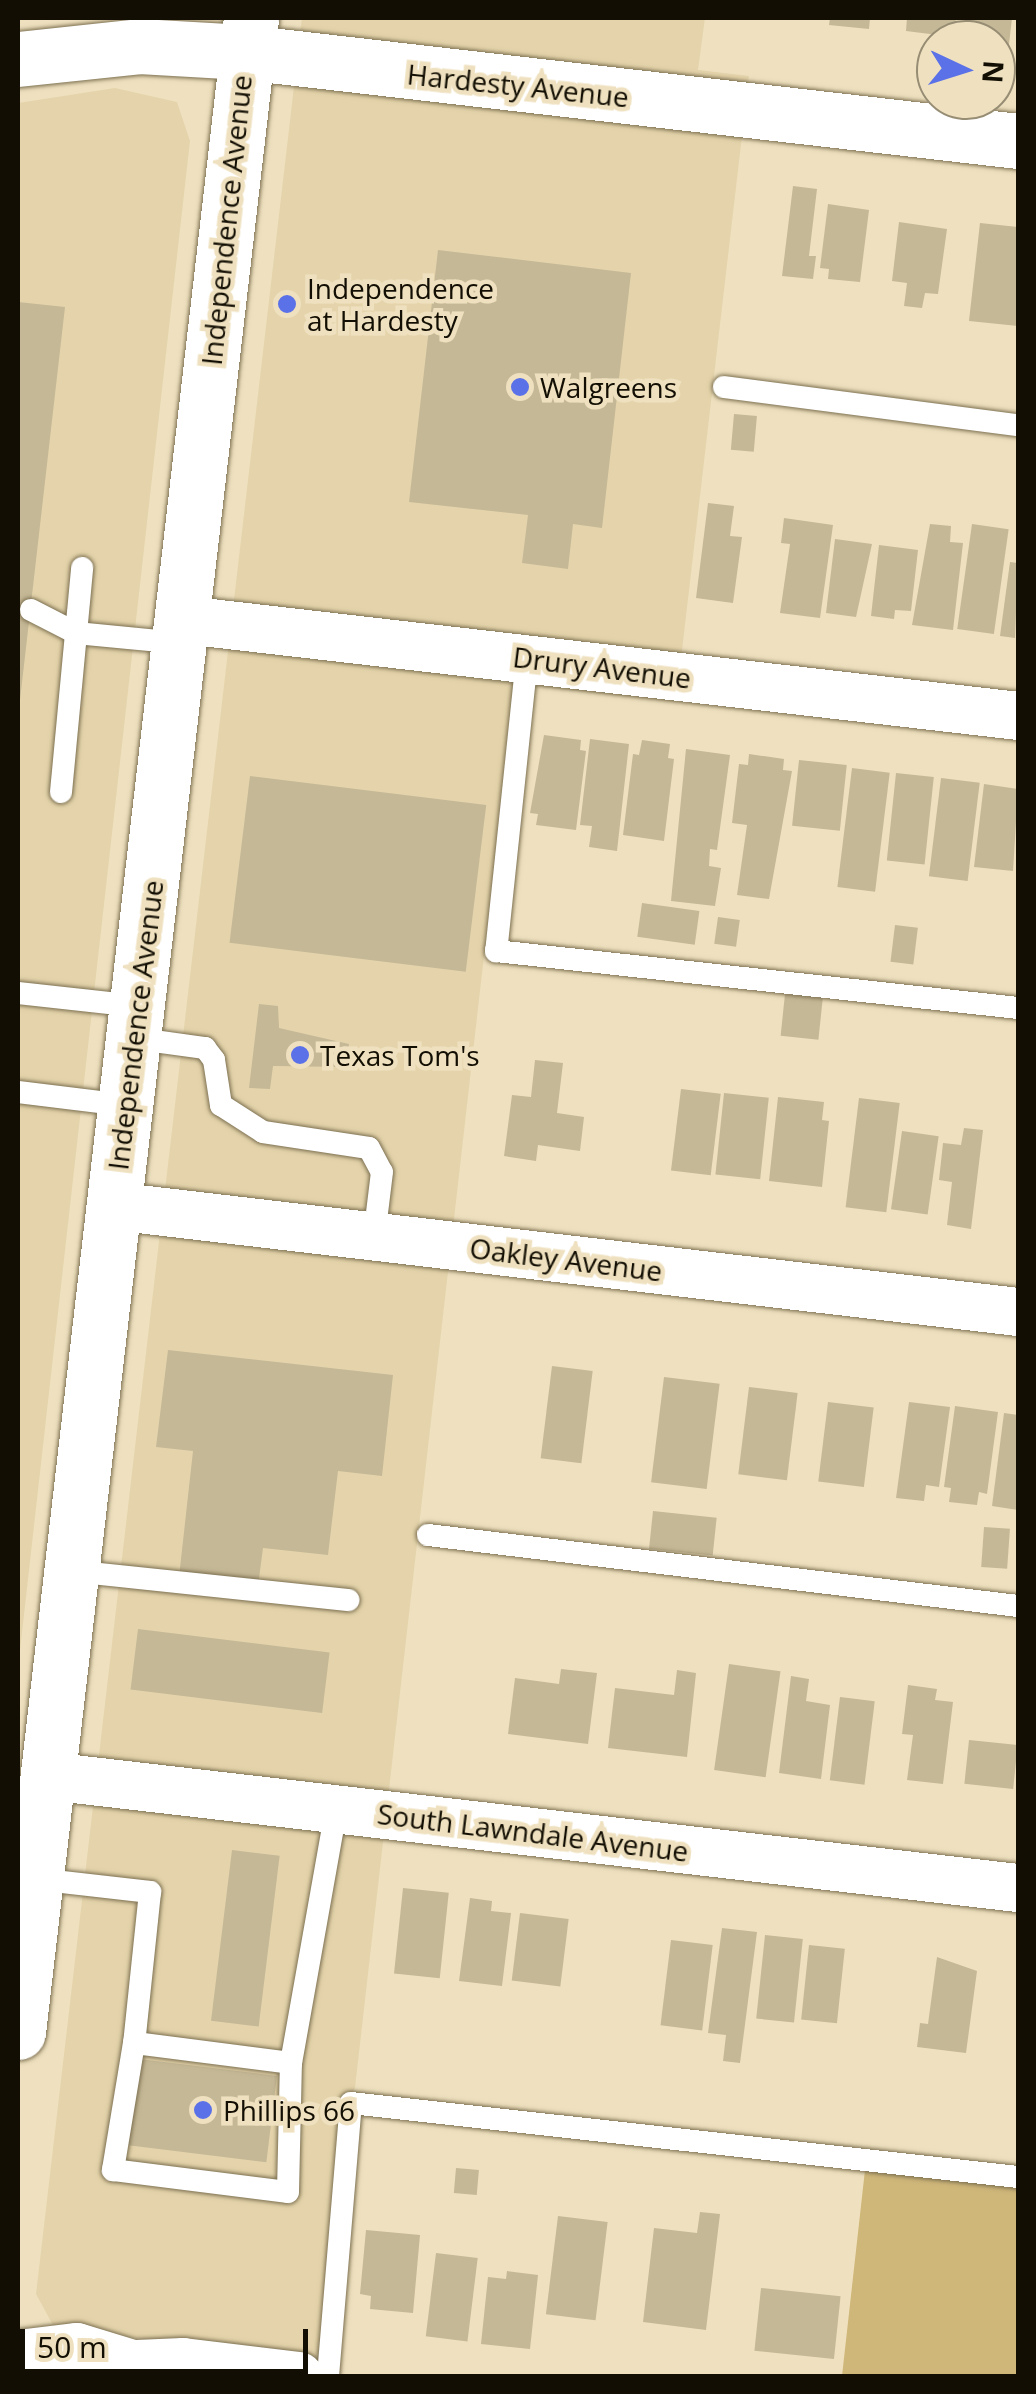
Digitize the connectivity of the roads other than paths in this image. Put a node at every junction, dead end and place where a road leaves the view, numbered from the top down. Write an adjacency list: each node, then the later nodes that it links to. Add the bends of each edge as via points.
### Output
1 (248, 35): 2 (main road, Hardesty Avenue); 3 (main road, Hardesty Avenue); 8 (main road, Independence Avenue)
2 (18, 60)
3 (1018, 141)
4 (724, 387): 5 (lane)
5 (1018, 425)
6 (82, 568): 9 (lane)
7 (30, 610): 9 (lane)
8 (184, 632): 9 (lane); 10 (street, Drury Avenue); 15 (main road, Independence Avenue)
9 (76, 634): 12 (lane)
10 (527, 658): 11 (street, Drury Avenue); 14 (lane, via 496,951)
11 (1018, 716)
12 (61, 792)
13 (18, 993): 15 (lane)
14 (1018, 1008)
15 (134, 1022): 17 (main road, Independence Avenue); 19 (lane, via 205,1048 214,1060 221,1105 263,1132 369,1148 382,1172)
16 (18, 1092): 17 (lane)
17 (124, 1105): 18 (main road, Independence Avenue)
18 (113, 1206): 19 (street, Oakley Avenue); 22 (main road, Independence Avenue)
19 (374, 1237): 20 (street, Oakley Avenue)
20 (1018, 1312)
21 (428, 1535): 24 (lane)
22 (72, 1571): 23 (lane); 25 (main road, Independence Avenue)
23 (348, 1600)
24 (1018, 1606)
25 (48, 1776): 26 (street, South Lawndale Avenue); 27 (main road, Independence Avenue)
26 (336, 1810): 28 (street, South Lawndale Avenue); 31 (lane)
27 (36, 1878): 29 (main road, Independence Avenue); 30 (lane, via 150,1892)
28 (1018, 1888)
29 (18, 2032)
30 (134, 2043): 31 (lane); 31 (lane, via 114,2170 288,2192)
31 (291, 2063)
32 (1018, 2176): 36 (lane, via 351,2103)
33 (18, 2358): 34 (main road, via 76,2350)
34 (149, 2370): 35 (street, via 183,2362)
35 (298, 2376)
36 (328, 2376)

